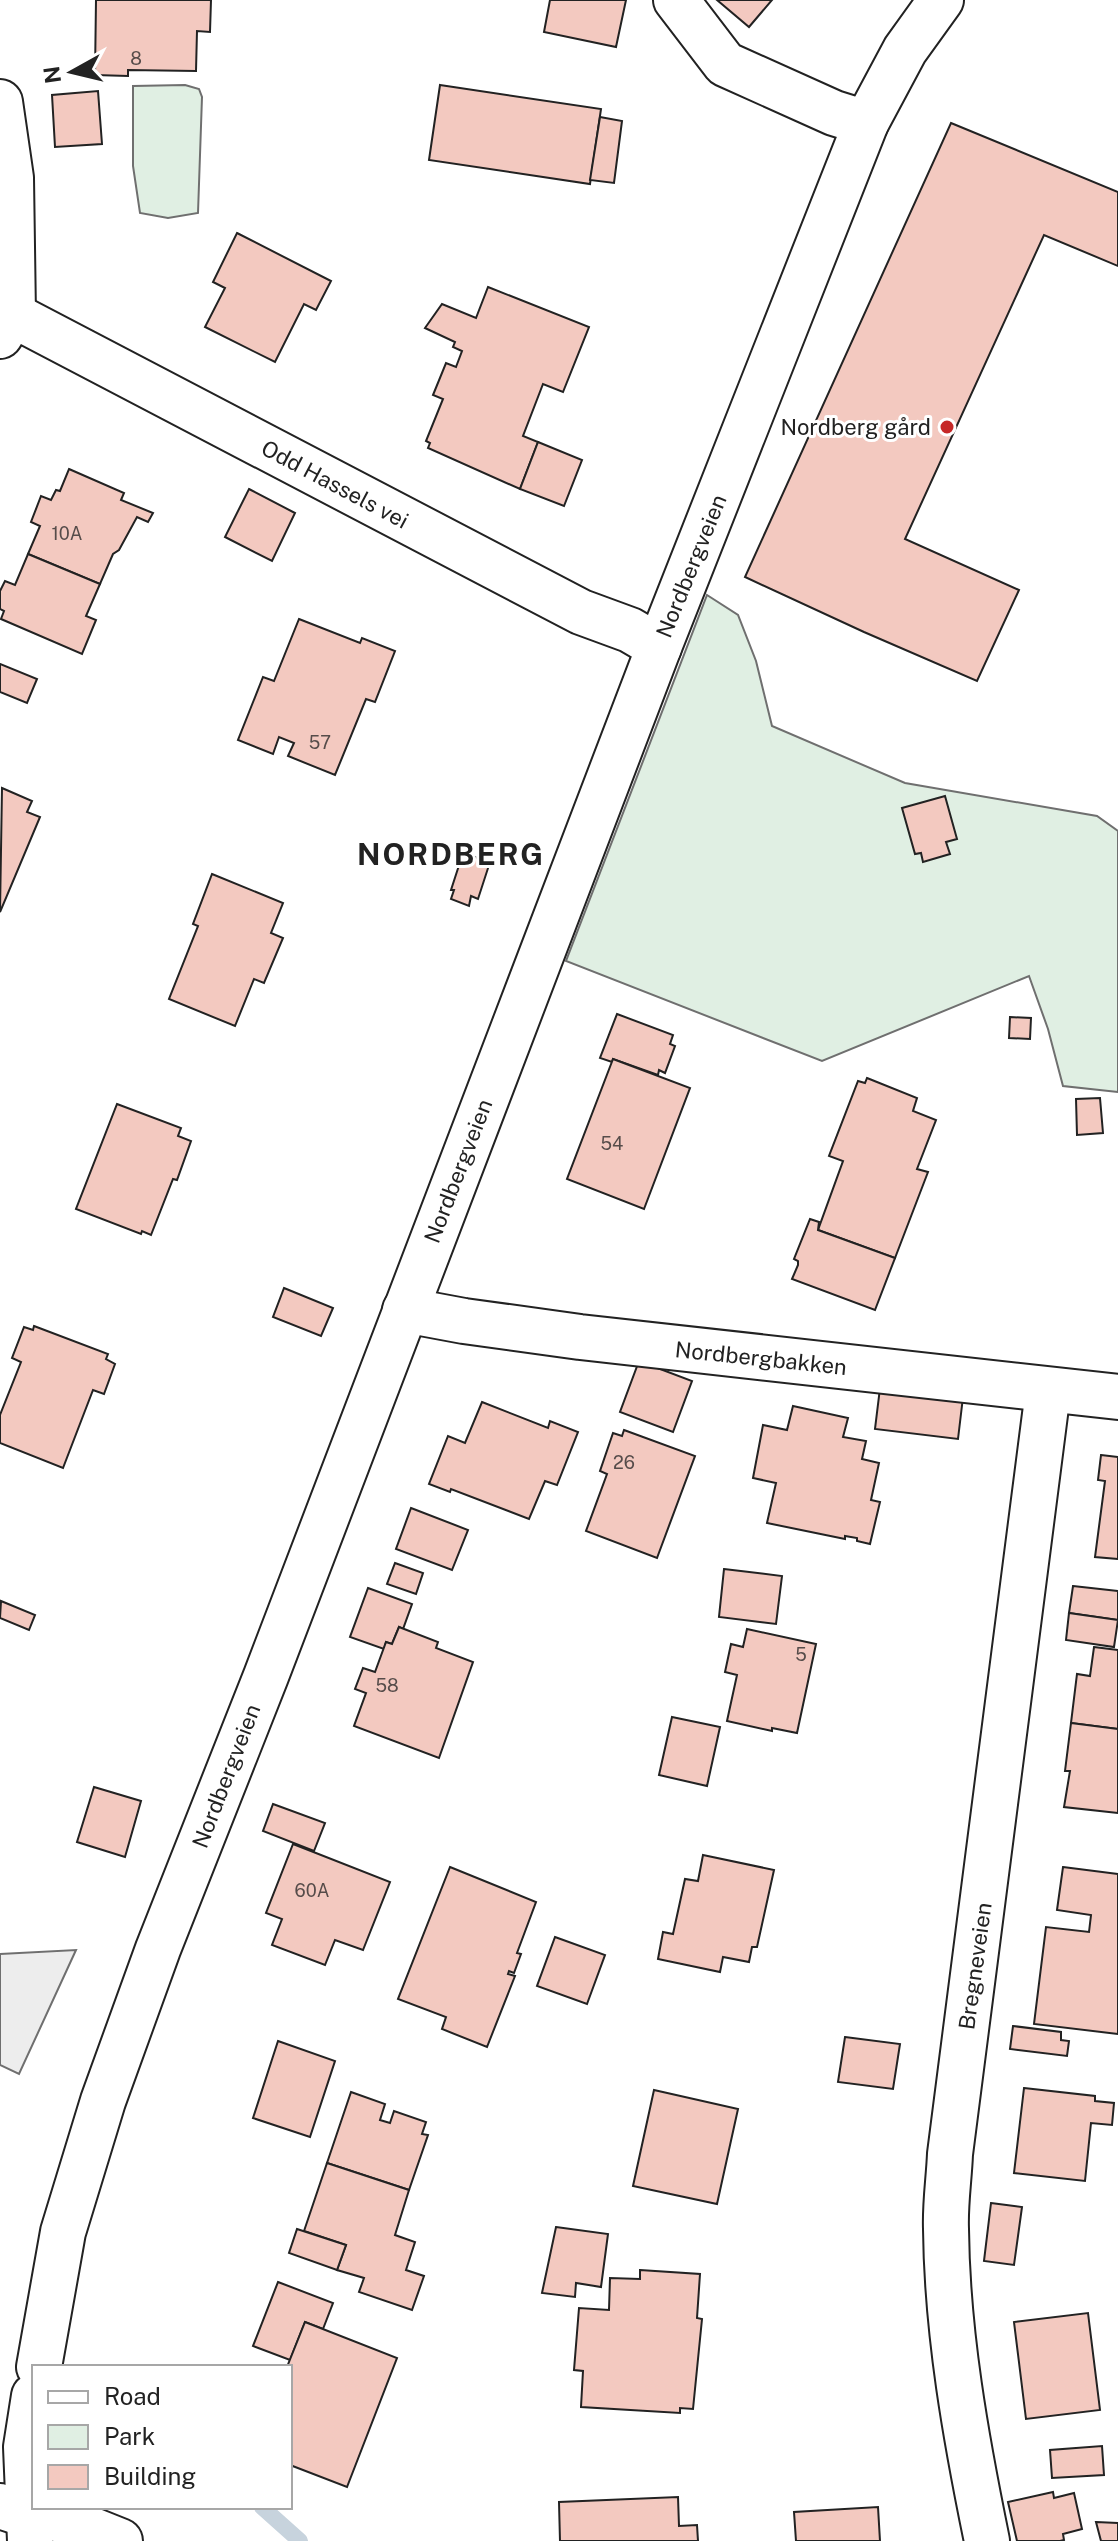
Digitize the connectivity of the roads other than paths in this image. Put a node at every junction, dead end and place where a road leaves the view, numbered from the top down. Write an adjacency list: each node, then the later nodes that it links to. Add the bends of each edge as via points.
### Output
1 (676, 0): 4 (street, via 725,64)
2 (941, 0): 4 (street, Nordbergveien, via 905,50)
3 (0, 102): 5 (street, via 11,178)
4 (866, 123): 6 (street, Nordbergveien)
5 (6, 326): 6 (street, Odd Hassels vei)
6 (659, 647): 7 (street, Nordbergveien)
7 (405, 1310): 8 (street, Nordbergbakken, via 580,1337); 10 (street, Nordbergveien, via 103,2101 63,2232)
8 (1048, 1391): 9 (street, Nordbergbakken); 14 (street, Bregneveien, via 950,2154 946,2226 954,2340)
9 (1118, 1397)
10 (39, 2365)
11 (32, 2409): 12 (street)
12 (19, 2521): 13 (street, via 70,2521)
13 (120, 2541)
14 (987, 2541)

